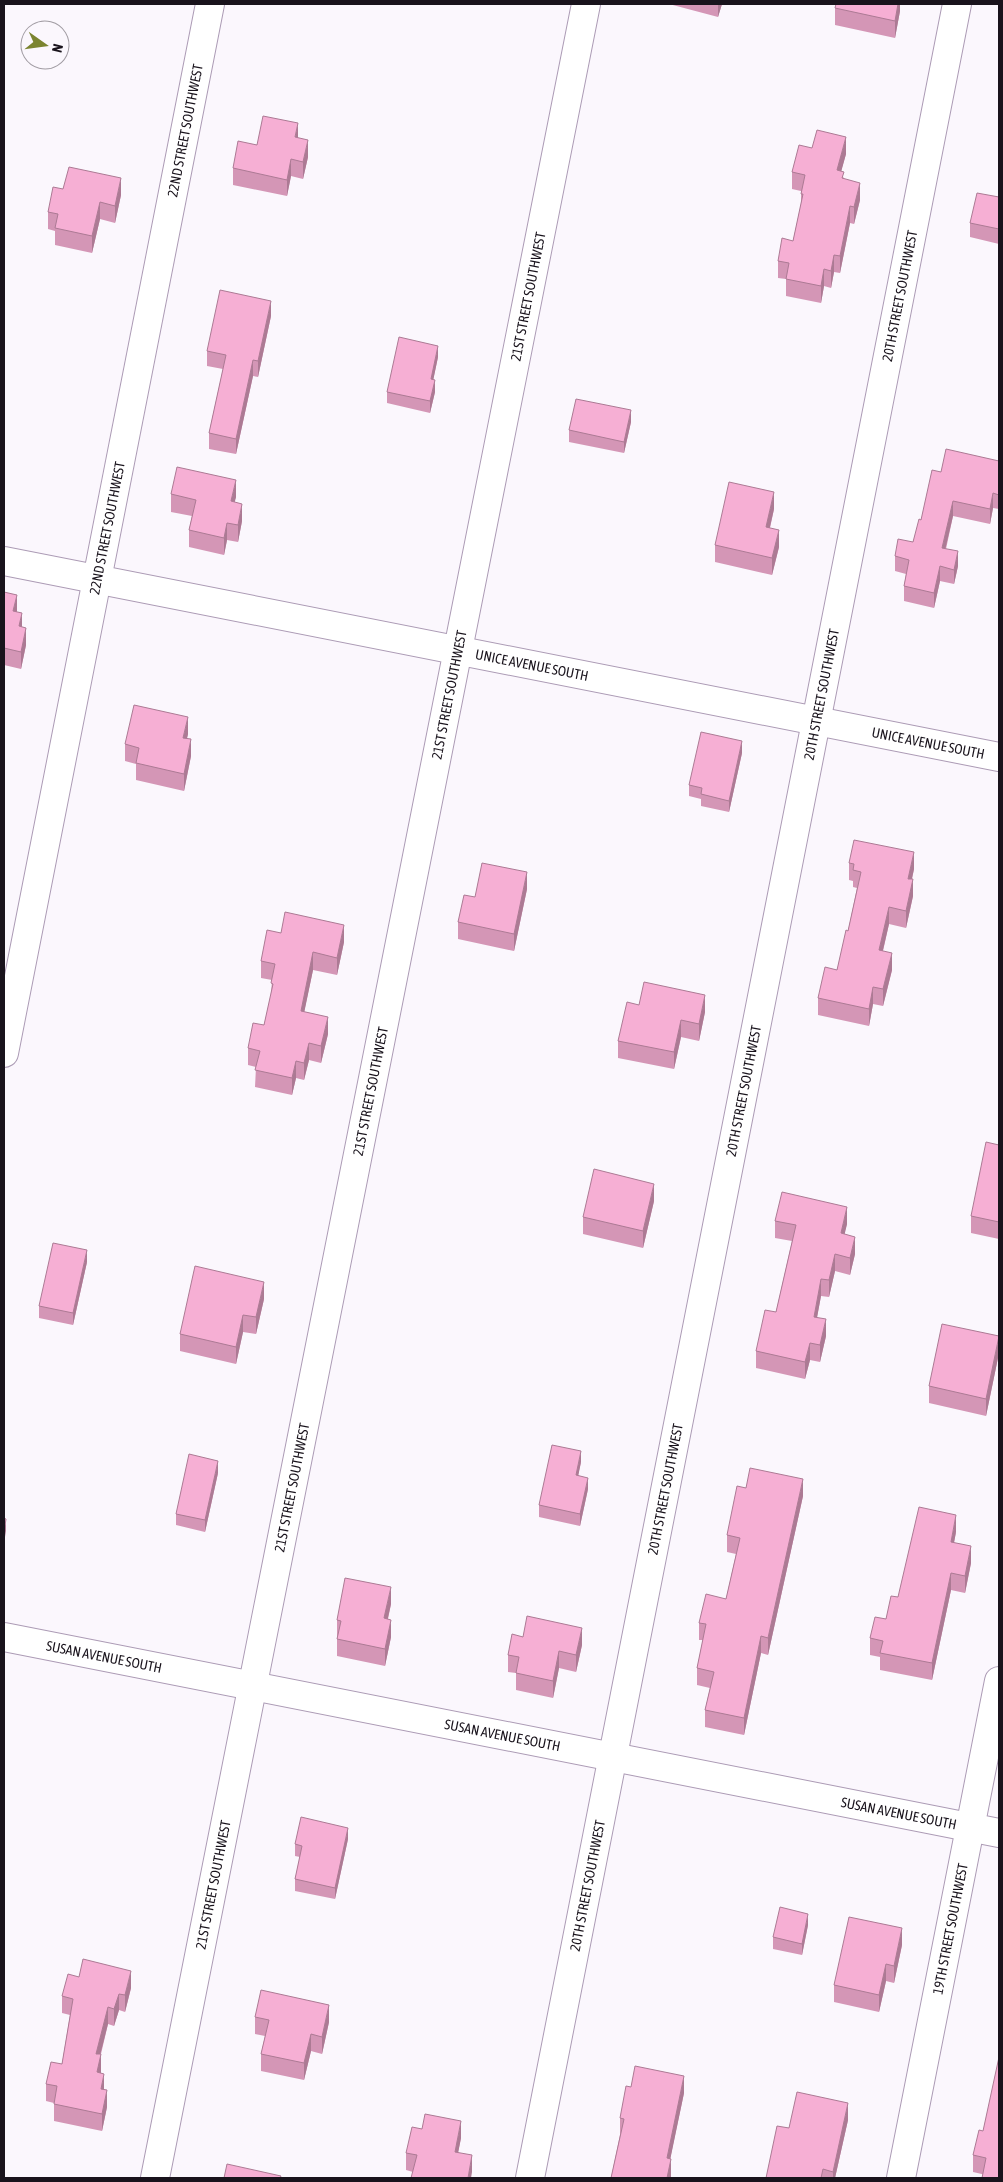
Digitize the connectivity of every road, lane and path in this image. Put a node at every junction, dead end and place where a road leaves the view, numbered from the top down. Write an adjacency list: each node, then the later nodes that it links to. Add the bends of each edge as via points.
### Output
1 (210, 4): 5 (street, 22ND STREET SOUTHWEST)
2 (586, 4): 6 (street, 21ST STREET SOUTHWEST)
3 (957, 4): 7 (street, 20TH STREET SOUTHWEST)
4 (4, 561): 5 (street, UNICE AVENUE SOUTH)
5 (97, 579): 6 (street, UNICE AVENUE SOUTH); 9 (street, 22ND STREET SOUTHWEST)
6 (458, 650): 7 (street, UNICE AVENUE SOUTH); 12 (street, 21ST STREET SOUTHWEST)
7 (815, 720): 8 (street, UNICE AVENUE SOUTH); 13 (street, 20TH STREET SOUTHWEST)
8 (999, 757)
9 (4, 1053)
10 (4, 1637): 12 (street, SUSAN AVENUE SOUTH)
11 (999, 1681): 14 (street, 19TH STREET SOUTHWEST)
12 (252, 1685): 13 (street, SUSAN AVENUE SOUTH); 16 (street, 21ST STREET SOUTHWEST)
13 (611, 1756): 14 (street, SUSAN AVENUE SOUTH); 17 (street, 20TH STREET SOUTHWEST)
14 (970, 1827): 15 (street, SUSAN AVENUE SOUTH); 18 (street, 19TH STREET SOUTHWEST)
15 (999, 1833)
16 (155, 2178)
17 (530, 2178)
18 (901, 2178)

